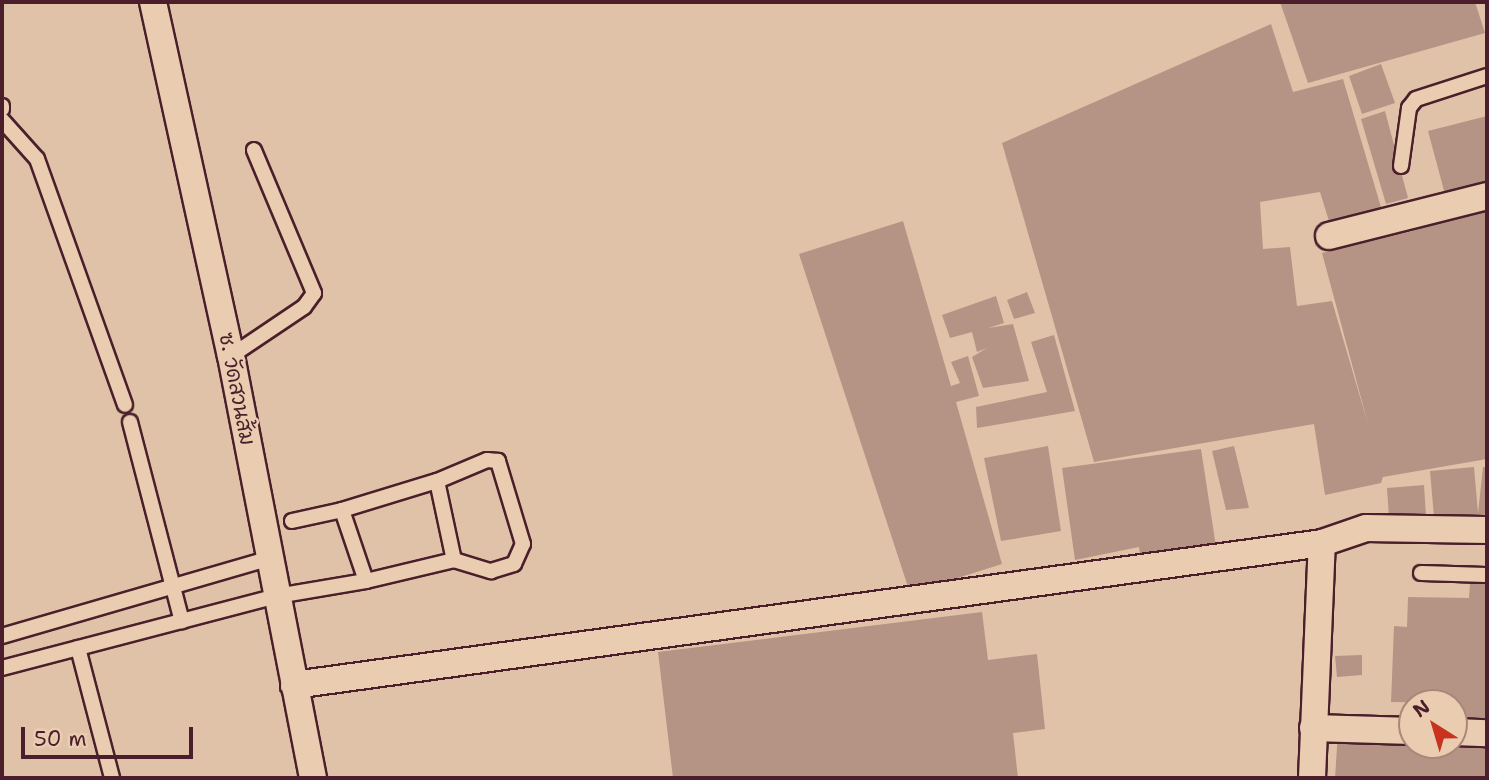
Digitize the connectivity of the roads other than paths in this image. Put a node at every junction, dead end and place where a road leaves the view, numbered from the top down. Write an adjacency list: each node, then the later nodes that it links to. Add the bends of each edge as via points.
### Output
1 (153, 2): 8 (street, ซ. วัดสวนส้ม)
2 (1487, 76): 5 (lane, via 1416,99 1409,108)
3 (2, 120): 9 (lane, via 37,159)
4 (254, 150): 8 (lane, via 314,293 304,307)
5 (1401, 166)
6 (1487, 196): 7 (street)
7 (1329, 236)
8 (230, 356): 16 (street, ซ. วัดสวนส้ม)
9 (125, 405)
10 (130, 422): 21 (lane)
11 (437, 481): 12 (lane); 17 (lane); 17 (lane, via 487,460 498,461 523,544 521,557 505,569 475,569)
12 (342, 510): 13 (lane); 20 (lane)
13 (292, 521)
14 (1487, 530): 15 (street, via 1366,528)
15 (1322, 542): 27 (street); 28 (street)
16 (270, 558): 21 (lane); 22 (street, ซ. วัดสวนส้ม)
17 (454, 560): 20 (lane)
18 (1421, 573): 19 (lane)
19 (1487, 575)
20 (366, 582): 22 (lane)
21 (174, 586): 23 (lane); 24 (lane)
22 (277, 596): 23 (lane); 27 (street, ซ. วัดสวนส้ม)
23 (182, 621): 25 (lane)
24 (2, 636)
25 (78, 648): 26 (lane); 32 (lane)
26 (2, 668)
27 (294, 684): 33 (street, ซ. วัดสวนส้ม)
28 (1313, 728): 29 (street); 34 (street)
29 (1398, 731)
30 (1468, 732): 31 (street)
31 (1487, 733)
32 (112, 778)
33 (313, 778)
34 (1312, 778)

